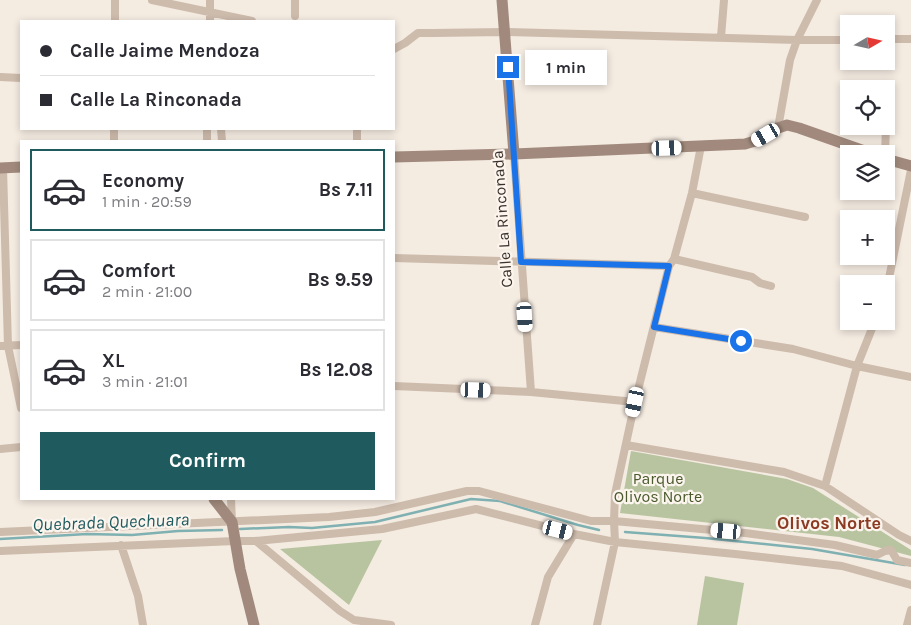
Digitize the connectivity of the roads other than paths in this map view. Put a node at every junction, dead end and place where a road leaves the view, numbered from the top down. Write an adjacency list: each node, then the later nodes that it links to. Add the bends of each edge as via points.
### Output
1 (115, 0): 12 (street)
2 (152, 0): 9 (street)
3 (201, 0): 9 (street)
4 (210, 0): 10 (street)
5 (295, 0): 11 (street)
6 (502, 0): 15 (main road, Calle La Rinconada)
7 (724, 0): 16 (street)
8 (817, 0): 19 (street)
9 (202, 10): 10 (street)
10 (210, 12): 13 (street); 14 (street)
11 (295, 16)
12 (115, 20)
13 (210, 20)
14 (247, 20)
15 (505, 32): 16 (street); 21 (street, via 418,33); 27 (main road, Calle La Rinconada)
16 (721, 37): 19 (street)
17 (895, 39): 18 (street)
18 (911, 39)
19 (797, 40): 20 (street); 24 (street, via 790,60)
20 (840, 40)
21 (395, 49)
22 (0, 77): 23 (street)
23 (20, 78)
24 (778, 128): 25 (main road, via 788,125); 26 (main road, via 755,142)
25 (847, 145)
26 (701, 146): 27 (main road); 34 (street)
27 (514, 154): 28 (main road); 37 (street, Calle La Rinconada)
28 (395, 157)
29 (895, 161): 30 (main road)
30 (911, 166)
31 (20, 167): 32 (main road)
32 (2, 168): 43 (street)
33 (911, 170): 39 (street)
34 (692, 193): 35 (street); 38 (street)
35 (805, 217)
36 (395, 258): 37 (street)
37 (521, 262): 38 (street); 48 (street, Calle La Rinconada)
38 (671, 262): 40 (street, via 752,277); 41 (street)
39 (890, 275)
40 (772, 286)
41 (654, 327): 45 (street, via 793,349); 49 (street)
42 (871, 330): 45 (street)
43 (4, 346): 44 (street); 50 (street)
44 (20, 346)
45 (857, 366): 46 (street); 54 (street)
46 (911, 377)
47 (395, 386): 48 (street)
48 (531, 392): 49 (street)
49 (635, 402): 51 (street)
50 (20, 404)
51 (626, 446): 54 (street, via 784,472); 59 (street, via 615,494)
52 (20, 447): 53 (street)
53 (0, 449)
54 (825, 486): 66 (street)
55 (215, 500): 60 (main road)
56 (231, 500): 60 (street)
57 (390, 500): 58 (street)
58 (392, 509): 59 (street, via 479,491 591,521); 60 (street, via 328,517)
59 (614, 521): 65 (street); 69 (street, via 745,532 835,545 877,555 891,550 897,560)
60 (232, 522): 61 (street); 63 (main road)
61 (0, 532)
62 (574, 534): 64 (street, via 476,509 382,529); 65 (street); 75 (street, via 548,577)
63 (235, 541): 64 (street); 67 (street); 73 (main road)
64 (256, 541): 74 (street, via 347,616 354,620)
65 (615, 542): 70 (street, via 842,566); 76 (street)
66 (911, 542)
67 (121, 545): 68 (street); 72 (street, via 138,596)
68 (0, 551)
69 (911, 562)
70 (911, 586)
71 (911, 610): 77 (street)
72 (143, 625)
73 (254, 625)
74 (391, 625)
75 (535, 625)
76 (597, 625)
77 (907, 625)

